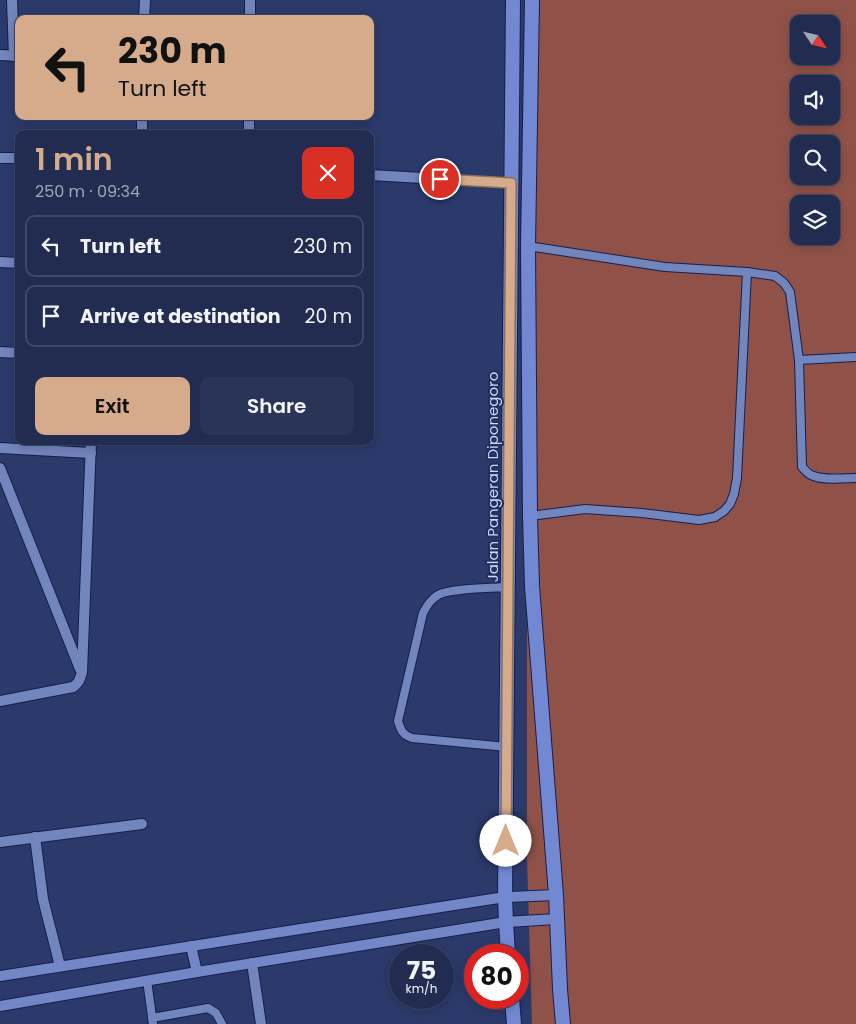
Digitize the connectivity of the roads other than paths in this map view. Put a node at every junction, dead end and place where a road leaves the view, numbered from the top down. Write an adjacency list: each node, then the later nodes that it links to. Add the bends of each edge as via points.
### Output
1 (12, 0): 8 (street)
2 (145, 0): 6 (street)
3 (250, 0): 7 (street)
4 (513, 0): 14 (highway, Jalan Pangeran Diponegoro)
5 (532, 0): 15 (highway)
6 (144, 15)
7 (250, 15)
8 (15, 34)
9 (0, 55): 10 (street)
10 (15, 56)
11 (0, 158): 12 (street)
12 (15, 158)
13 (374, 175): 14 (street)
14 (511, 183): 29 (highway, Jalan Pangeran Diponegoro)
15 (528, 246): 18 (lane, via 665,267); 28 (highway)
16 (0, 262): 17 (street)
17 (15, 263)
18 (747, 272): 22 (lane, via 775,276 790,292); 28 (lane, via 737,478 734,494 724,511 700,520 584,510)
19 (0, 352): 20 (street)
20 (15, 353)
21 (856, 357): 22 (lane)
22 (799, 360): 27 (lane, via 802,466 813,477)
23 (91, 445): 25 (street)
24 (0, 448): 25 (street)
25 (91, 453): 30 (street)
26 (0, 468): 30 (street)
27 (856, 478)
28 (530, 516): 36 (highway, via 532,586)
29 (508, 587): 32 (highway, Jalan Pangeran Diponegoro); 32 (lane, via 458,590 439,594 429,602 423,613 398,721 400,730 412,738)
30 (82, 672): 31 (street, via 72,687)
31 (0, 701)
32 (507, 746): 37 (highway, Jalan Pangeran Diponegoro)
33 (142, 824): 34 (street)
34 (35, 837): 35 (street); 43 (street, via 43,899)
35 (0, 842)
36 (556, 895): 37 (main road); 38 (highway)
37 (506, 897): 39 (highway, Jalan Pangeran Diponegoro); 41 (main road)
38 (557, 919): 39 (main road); 53 (highway)
39 (506, 922): 40 (highway, Jalan Pangeran Diponegoro); 42 (main road)
40 (507, 944)
41 (191, 946): 43 (main road); 44 (main road)
42 (252, 963): 44 (main road); 51 (street)
43 (60, 966): 45 (main road)
44 (197, 972): 46 (main road)
45 (0, 976)
46 (147, 980): 47 (main road); 49 (lane)
47 (0, 1006)
48 (513, 1009): 52 (highway)
49 (152, 1021): 50 (lane, via 208,1008 216,1013)
50 (222, 1024)
51 (262, 1024)
52 (514, 1024)
53 (563, 1024)

